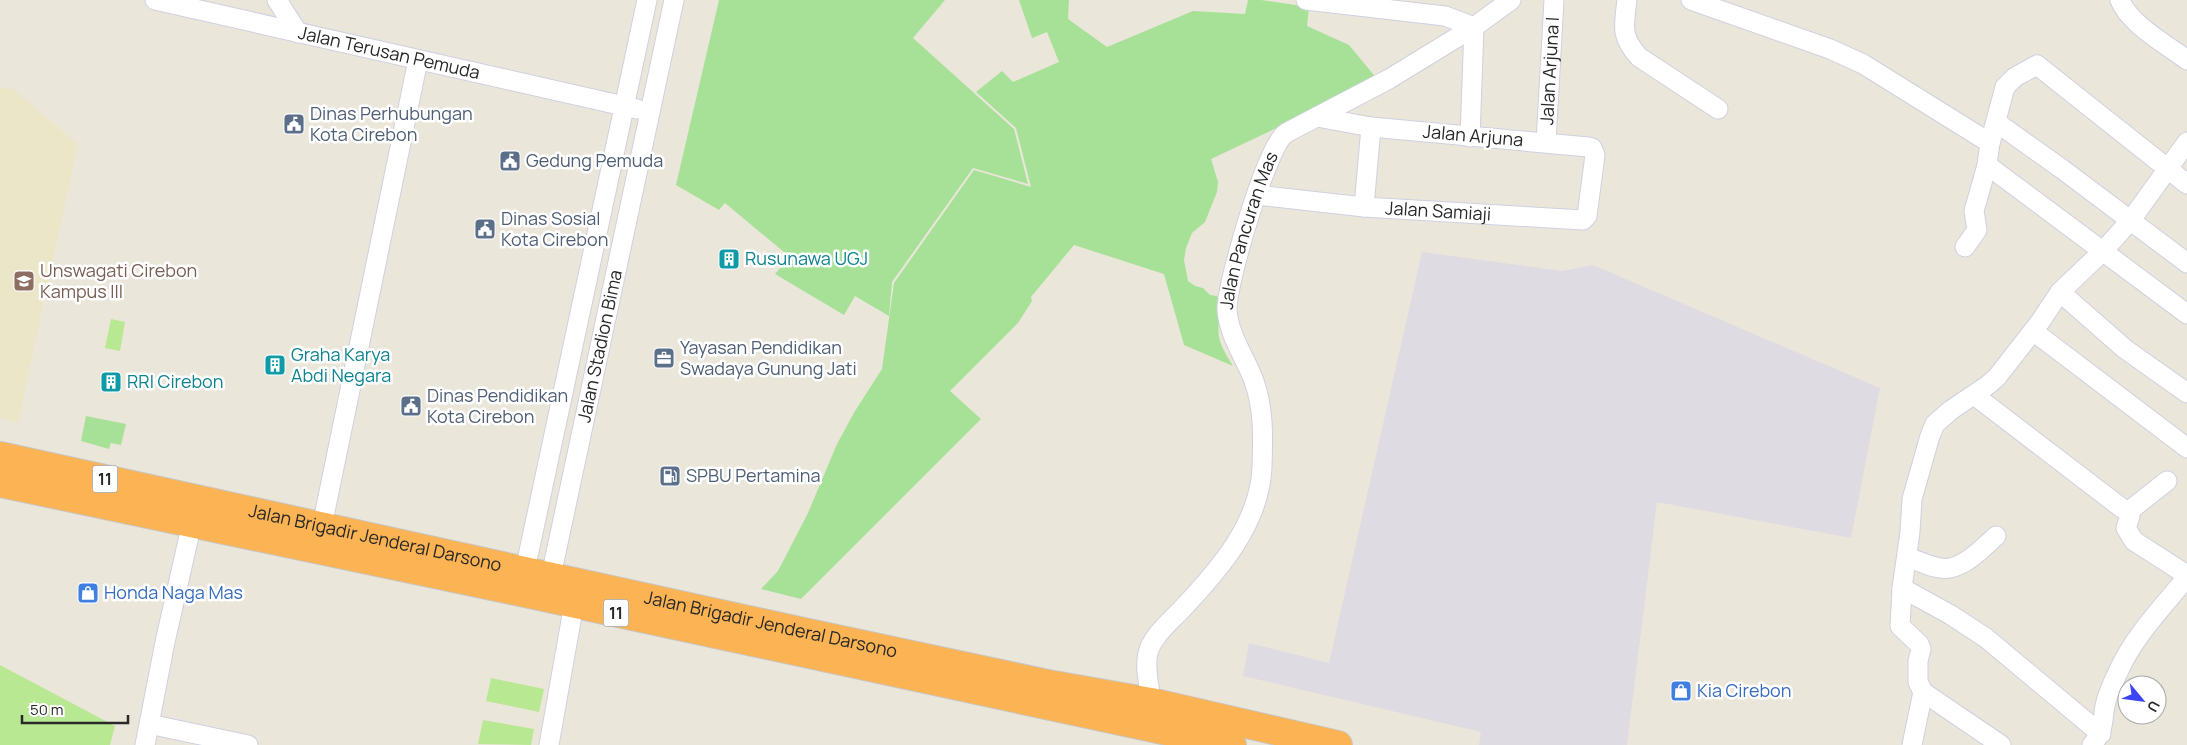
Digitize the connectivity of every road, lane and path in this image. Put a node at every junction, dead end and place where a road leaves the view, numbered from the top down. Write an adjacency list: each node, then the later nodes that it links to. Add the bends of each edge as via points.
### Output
1 (157, 0): 12 (street, Jalan Terusan Pemuda)
2 (277, 0): 12 (street)
3 (647, 0): 15 (street, Jalan Stadion Bima)
4 (674, 0): 17 (street, Jalan Stadion Bima)
5 (1306, 0): 11 (street, via 1444,16)
6 (1511, 0): 11 (street, Jalan Pancuran Mas)
7 (1554, 0): 22 (street, Jalan Arjuna I)
8 (1627, 0): 16 (street, via 1623,30 1632,50)
9 (1691, 0): 24 (street, via 1830,49 1863,64)
10 (2120, 0): 14 (street, via 2132,18)
11 (1474, 27): 18 (street, Jalan Pancuran Mas, via 1389,79); 21 (street)
12 (298, 33): 13 (street, Jalan Terusan Pemuda)
13 (418, 60): 15 (street, Jalan Terusan Pemuda); 47 (street)
14 (2187, 60)
15 (624, 107): 17 (street, Jalan Terusan Pemuda); 50 (street, Jalan Stadion Bima)
16 (1718, 109)
17 (650, 112): 50 (street, Jalan Stadion Bima)
18 (1316, 117): 20 (street, Jalan Arjuna); 29 (street, Jalan Pancuran Mas, via 1281,136)
19 (1996, 122): 24 (street); 26 (street, via 2005,87 2015,77 2037,65); 31 (street)
20 (1371, 127): 21 (street, Jalan Arjuna); 30 (street)
21 (1470, 136): 22 (street, Jalan Arjuna)
22 (1546, 142): 27 (street, Jalan Arjuna, via 1592,148 1595,155)
23 (2187, 142): 26 (street)
24 (1990, 143): 25 (street)
25 (1987, 165): 32 (street, via 1974,211 1977,230); 33 (street)
26 (2168, 170): 28 (street); 31 (street)
27 (1591, 184): 30 (street, Jalan Samiaji, via 1588,213 1583,220)
28 (2187, 184)
29 (1257, 195): 30 (street, Jalan Samiaji); 56 (street, Jalan Pancuran Mas, via 1231,275 1227,312 1260,405 1264,429 1262,473 1248,521 1226,556 1206,584 1152,644 1147,660)
30 (1364, 207)
31 (2131, 220): 33 (street); 34 (street)
32 (1965, 247)
33 (2103, 252): 35 (street); 36 (street)
34 (2187, 263)
35 (2060, 292): 37 (street); 38 (street, via 2125,349)
36 (2187, 314)
37 (2033, 331): 39 (street, via 1997,377); 40 (street)
38 (2187, 394)
39 (1974, 395): 45 (street); 49 (street, via 1939,420 1930,436 1912,499)
40 (2187, 448)
41 (0, 456): 44 (highway, Jalan Brigadir Jenderal Darsono / 11)
42 (2167, 481): 45 (street)
43 (0, 483): 44 (highway, Jalan Brigadir Jenderal Darsono / 11)
44 (150, 502): 46 (highway, Jalan Brigadir Jenderal Darsono / 11); 47 (highway, Jalan Brigadir Jenderal Darsono / 11)
45 (2129, 512): 51 (street, via 2126,530 2134,541)
46 (192, 523): 53 (highway, Jalan Brigadir Jenderal Darsono / 11); 57 (street)
47 (322, 526): 50 (highway, Jalan Brigadir Jenderal Darsono / 11)
48 (1996, 536): 49 (street, via 1971,557 1950,568 1939,568)
49 (1907, 557): 52 (street)
50 (538, 573): 54 (highway, Jalan Brigadir Jenderal Darsono / 11)
51 (2187, 576): 58 (street, via 2140,634 2122,664 2105,705)
52 (1902, 588): 55 (street, via 1900,625 1921,646 1918,682); 58 (street, via 1986,638)
53 (574, 604): 54 (highway, Jalan Brigadir Jenderal Darsono / 11); 61 (street)
54 (898, 662): 56 (highway, Jalan Brigadir Jenderal Darsono / 11); 62 (highway, Jalan Brigadir Jenderal Darsono / 11)
55 (1923, 692): 64 (street); 65 (street)
56 (1151, 702): 63 (highway, Jalan Brigadir Jenderal Darsono / 11)
57 (149, 724): 59 (street); 60 (street)
58 (2097, 740)
59 (145, 745)
60 (248, 745)
61 (549, 745)
62 (1232, 745)
63 (1338, 745)
64 (1912, 745)
65 (2001, 745)

